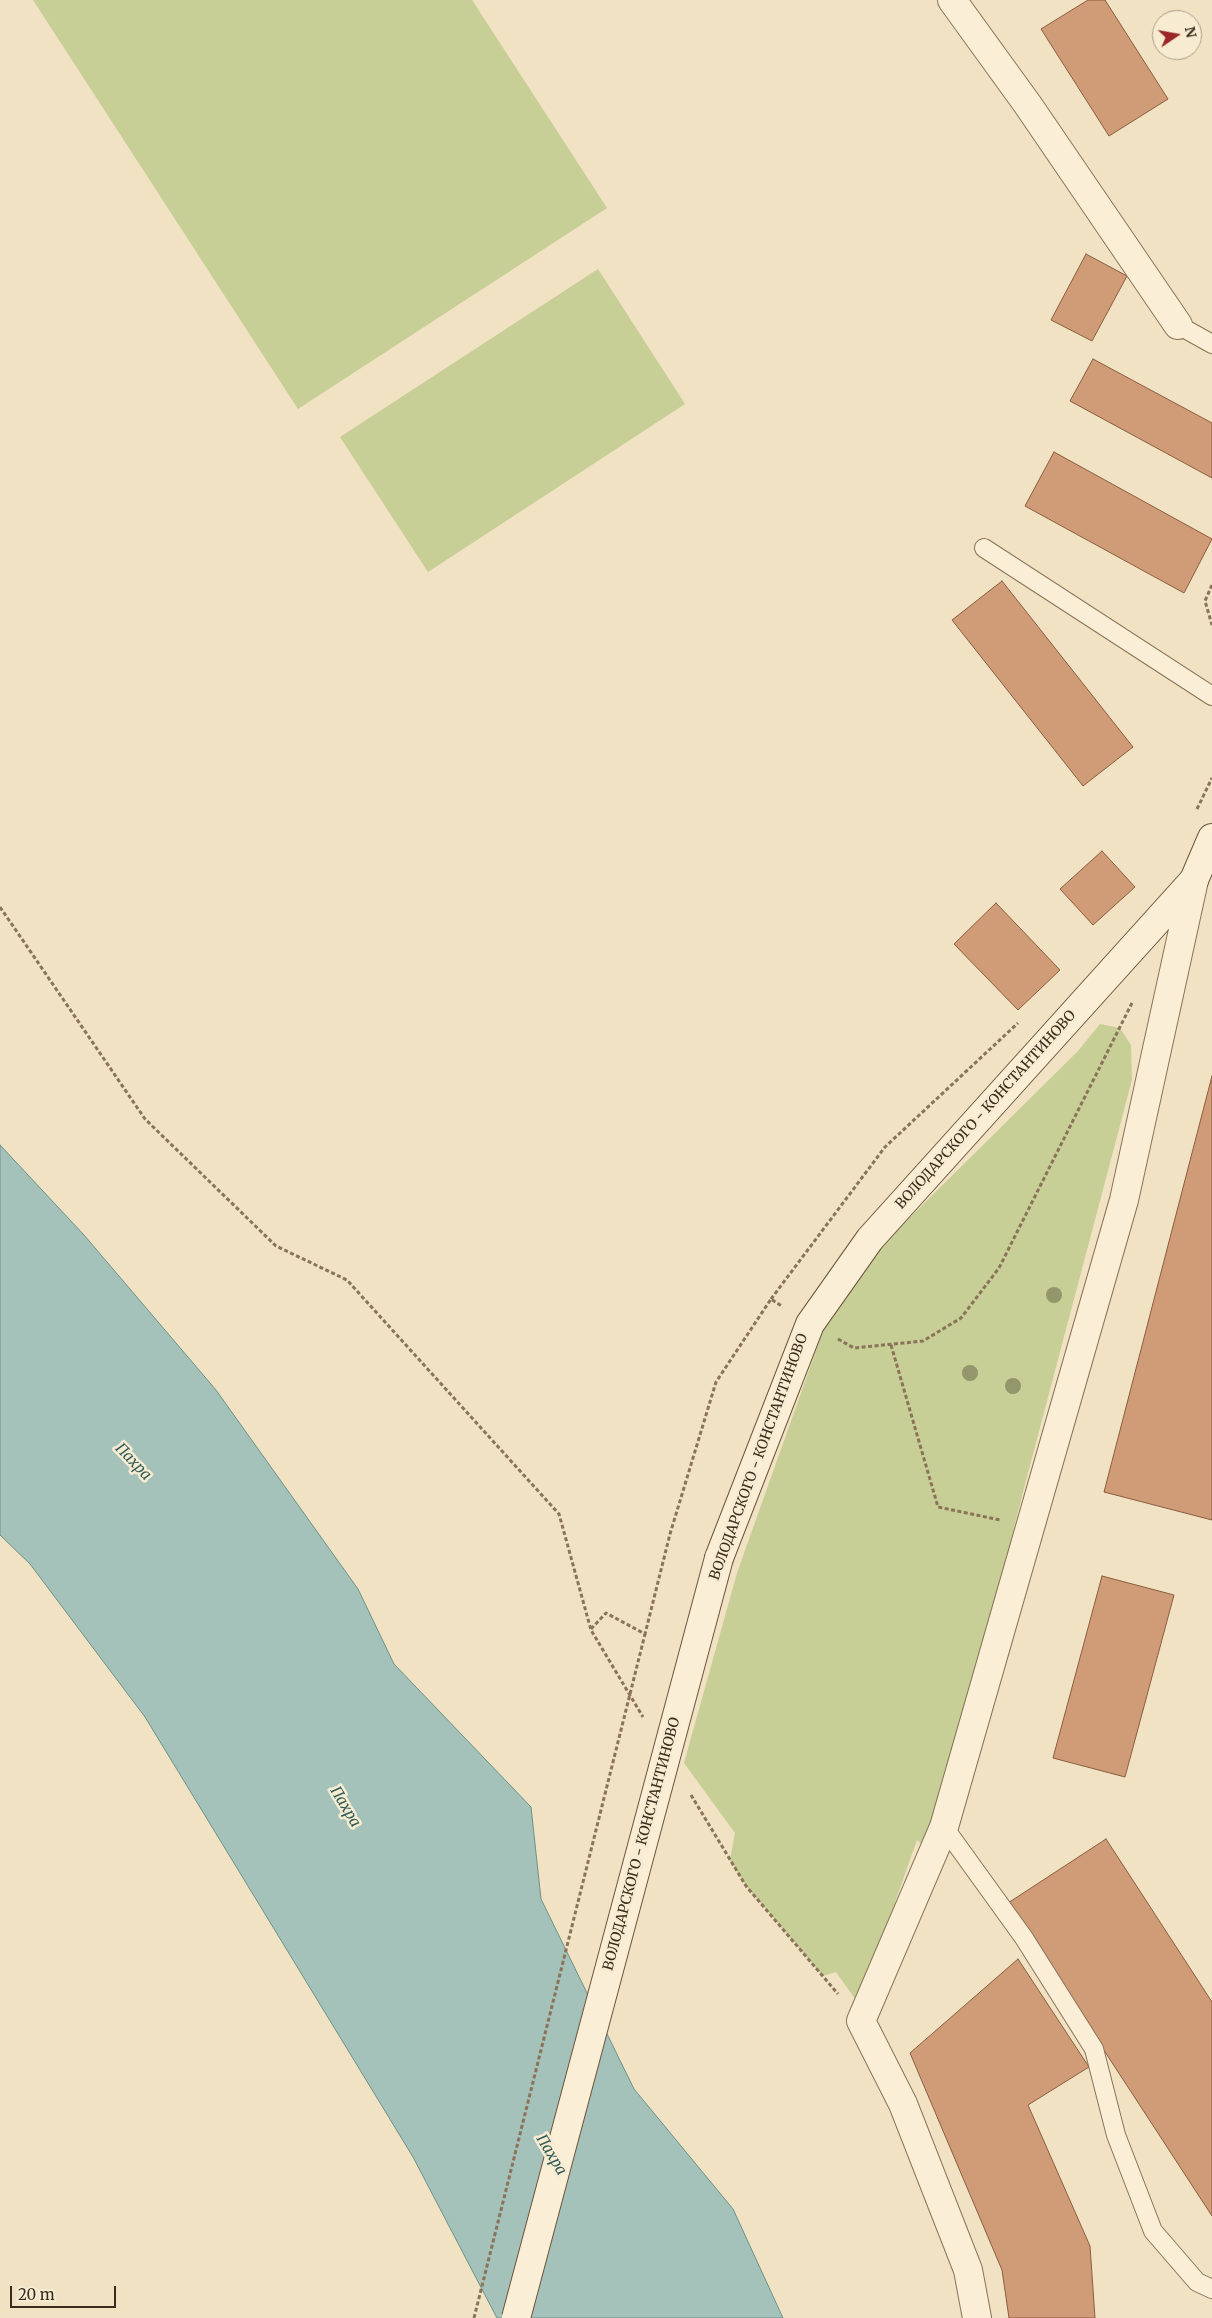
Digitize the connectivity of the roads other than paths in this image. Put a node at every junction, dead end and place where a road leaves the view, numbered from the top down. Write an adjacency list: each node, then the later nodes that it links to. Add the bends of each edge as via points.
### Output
1 (952, 0): 2 (street)
2 (1178, 325): 3 (lane)
3 (1212, 344)
4 (984, 548): 5 (lane)
5 (1212, 696)
6 (1212, 838): 7 (street, ВОЛОДАРСКОГО - КОНСТАНТИНОВО)
7 (1194, 880): 8 (street, via 1124,1200); 10 (street, ВОЛОДАРСКОГО - КОНСТАНТИНОВО, bridge, via 870,1239 810,1324 719,1558)
8 (944, 1826): 9 (lane, via 1024,1938 1094,2050 1116,2134 1154,2231 1197,2282); 11 (street, via 861,2022 903,2104 929,2169 968,2270)
9 (1212, 2289)
10 (516, 2318)
11 (977, 2318)

